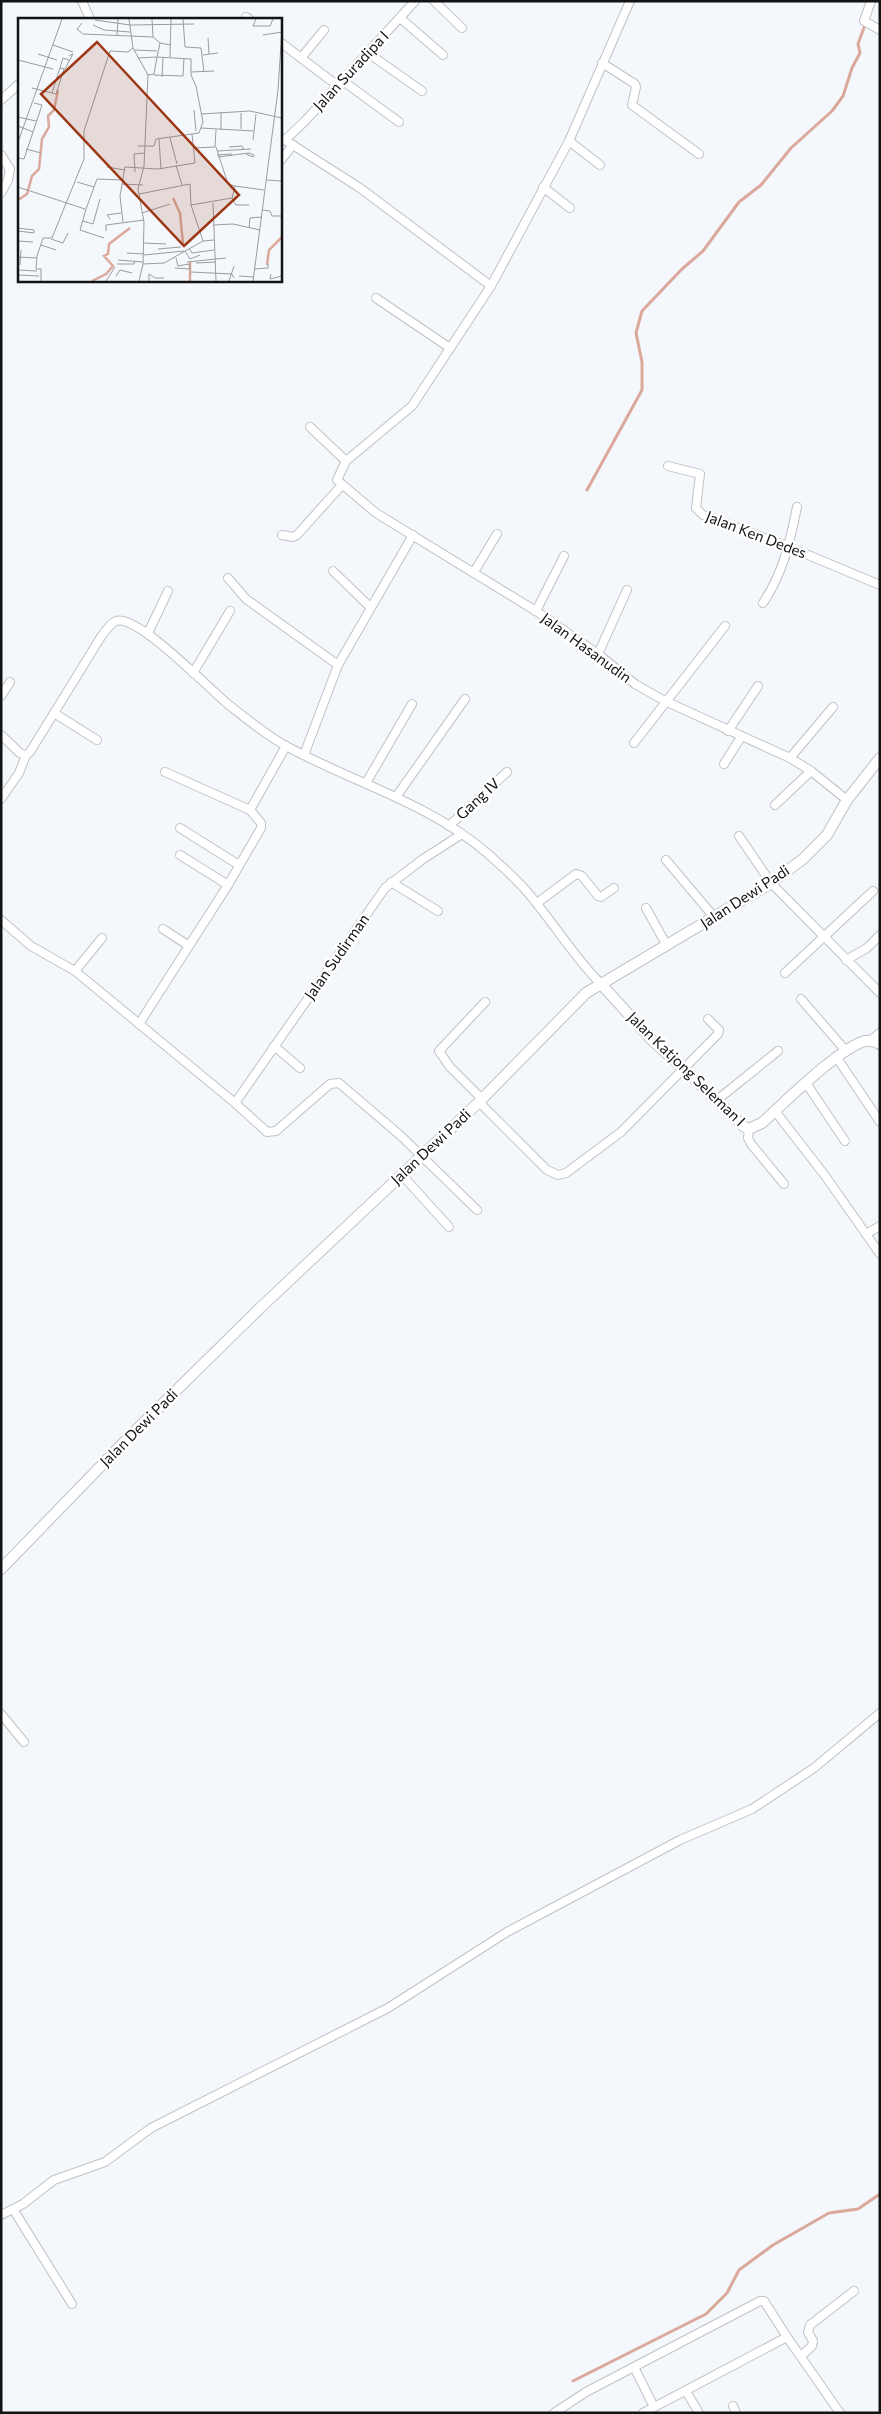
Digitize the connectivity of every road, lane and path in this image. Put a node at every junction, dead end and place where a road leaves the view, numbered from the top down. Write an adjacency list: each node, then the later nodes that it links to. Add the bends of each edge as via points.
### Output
1 (82, 1): 7 (street)
2 (403, 1): 6 (street)
3 (434, 1): 9 (street)
4 (630, 1): 16 (street)
5 (871, 1): 11 (street, via 864,21)
6 (412, 4): 8 (street, Jalan Suradipa I)
7 (90, 18)
8 (400, 18): 13 (street, Jalan Suradipa I); 14 (street)
9 (462, 28)
10 (324, 30): 15 (street)
11 (880, 30)
12 (281, 43): 15 (street)
13 (368, 53): 17 (street, Jalan Suradipa I); 19 (street)
14 (443, 55)
15 (301, 58): 17 (street)
16 (602, 63): 23 (street); 25 (street, via 635,84 632,105)
17 (340, 84): 21 (street); 22 (street, Jalan Suradipa I)
18 (18, 85): 20 (street)
19 (422, 91)
20 (1, 100)
21 (399, 122)
22 (283, 141): 24 (street)
23 (568, 141): 28 (street); 29 (street)
24 (293, 145): 27 (street); 32 (street, via 360,188)
25 (699, 154)
26 (1, 155): 30 (street, via 10,169)
27 (281, 160)
28 (600, 165)
29 (543, 187): 31 (street); 32 (street)
30 (1, 193)
31 (570, 208)
32 (491, 286): 34 (street)
33 (376, 298): 34 (street)
34 (450, 348): 36 (street, via 412,406)
35 (310, 427): 36 (street)
36 (346, 461): 38 (street, Jalan Hasanudin, via 337,477)
37 (668, 466): 43 (street, Jalan Ken Dedes, via 700,474 696,508 703,515)
38 (341, 486): 41 (street, via 297,535); 42 (street, Jalan Hasanudin, via 376,513)
39 (797, 507): 43 (street)
40 (498, 534): 46 (street)
41 (282, 535)
42 (413, 535): 46 (street, Jalan Hasanudin); 52 (street)
43 (790, 547): 48 (street, Jalan Ken Dedes); 51 (street, via 776,584)
44 (564, 556): 54 (street)
45 (333, 571): 52 (street)
46 (474, 572): 54 (street, Jalan Hasanudin)
47 (228, 578): 58 (street, via 246,599)
48 (880, 585)
49 (627, 590): 57 (street)
50 (168, 591): 56 (street)
51 (763, 603)
52 (370, 607): 58 (street)
53 (230, 611): 59 (street)
54 (536, 612): 57 (street, Jalan Hasanudin)
55 (725, 626): 64 (street)
56 (148, 633): 59 (street); 67 (street, via 125,621 111,624)
57 (598, 654): 64 (street, Jalan Hasanudin, via 635,684)
58 (338, 665): 75 (street)
59 (193, 673): 73 (street, via 229,705)
60 (10, 682): 62 (street)
61 (758, 686): 68 (street)
62 (1, 696)
63 (464, 699): 83 (street)
64 (665, 701): 68 (street, Jalan Hasanudin); 72 (street)
65 (412, 704): 82 (street)
66 (833, 708): 76 (street)
67 (54, 713): 71 (street); 74 (street)
68 (728, 731): 70 (street, Jalan Hasanudin)
69 (1, 735): 74 (street)
70 (741, 737): 76 (street, Jalan Hasanudin); 77 (street)
71 (97, 740)
72 (634, 743)
73 (286, 746): 75 (street); 87 (street)
74 (26, 755): 84 (street, via 19,773)
75 (304, 755): 82 (street)
76 (790, 758): 79 (street, Jalan Hasanudin)
77 (724, 764)
78 (878, 765): 85 (street, Jalan Dewi Padi)
79 (811, 771): 85 (street, Jalan Hasanudin); 86 (street)
80 (164, 772): 87 (street)
81 (507, 772): 88 (street, Gang IV)
82 (366, 783): 83 (street)
83 (396, 797): 88 (street)
84 (1, 799)
85 (847, 800): 96 (street, Jalan Dewi Padi, via 827,835)
86 (776, 805)
87 (250, 810): 94 (street, via 261,823 260,828)
88 (449, 826): 90 (street)
89 (180, 828): 94 (street)
90 (462, 834): 95 (street, Jalan Sudirman); 100 (street, via 516,880)
91 (739, 836): 96 (street)
92 (180, 855): 97 (street)
93 (666, 860): 103 (street)
94 (239, 865): 97 (street)
95 (391, 882): 102 (street); 122 (street, Jalan Sudirman)
96 (771, 883): 103 (street, Jalan Dewi Padi); 108 (street)
97 (228, 885): 109 (street)
98 (614, 888): 100 (street, via 598,896 582,876 576,874)
99 (873, 891): 108 (street)
100 (537, 903): 114 (street)
101 (646, 908): 110 (street)
102 (438, 912)
103 (714, 917): 110 (street, Jalan Dewi Padi)
104 (1, 920): 112 (street, via 31,946)
105 (163, 929): 109 (street)
106 (880, 935): 111 (street, via 867,948)
107 (102, 938): 112 (street)
108 (823, 938): 111 (street); 113 (street)
109 (190, 946): 119 (street)
110 (667, 946): 114 (street, Jalan Dewi Padi)
111 (846, 960): 115 (street)
112 (75, 971): 119 (street)
113 (785, 973)
114 (600, 984): 127 (street, Jalan Katjong Seleman I); 130 (street, Jalan Dewi Padi, via 586,993)
115 (880, 993)
116 (801, 999): 124 (street)
117 (484, 1002): 130 (street, via 438,1051)
118 (708, 1019): 127 (street, via 719,1030 718,1034)
119 (139, 1024): 131 (street)
120 (880, 1033): 121 (street)
121 (875, 1042): 124 (street, Jalan Katjong Seleman I, via 860,1043)
122 (274, 1046): 126 (street); 131 (street, Jalan Sudirman)
123 (778, 1051): 129 (street)
124 (846, 1051): 125 (street, Jalan Katjong Seleman I)
125 (837, 1058): 128 (street, Jalan Katjong Seleman I); 133 (street)
126 (300, 1068)
127 (684, 1069): 129 (street, Jalan Katjong Seleman I); 130 (street, via 621,1132 558,1175 548,1170)
128 (806, 1083): 132 (street, Jalan Katjong Seleman I); 135 (street)
129 (717, 1100): 134 (street, Jalan Katjong Seleman I)
130 (481, 1101): 136 (street, Jalan Dewi Padi)
131 (235, 1103): 136 (street, via 271,1133 330,1084 339,1083)
132 (776, 1111): 134 (street, Jalan Katjong Seleman I, via 762,1123); 142 (street)
133 (880, 1122)
134 (749, 1128): 138 (street, via 751,1144)
135 (845, 1140)
136 (422, 1156): 137 (street, Jalan Dewi Padi); 139 (street)
137 (402, 1175): 141 (street); 144 (street, Jalan Dewi Padi, via 259,1309)
138 (784, 1184)
139 (477, 1210)
140 (880, 1226): 142 (street)
141 (449, 1227)
142 (866, 1234): 143 (street)
143 (880, 1254)
144 (1, 1569)
145 (880, 1713): 148 (street, via 814,1768 752,1809 680,1840 507,1932 388,2008 151,2128 105,2162 54,2180)
146 (1, 1714): 147 (street)
147 (24, 1742)
148 (13, 2209): 149 (street); 151 (street)
149 (1, 2216)
150 (854, 2291): 153 (street, via 810,2325 808,2332 812,2346)
151 (72, 2304)
152 (787, 2336): 153 (street); 154 (street, via 764,2301 760,2300); 155 (street)
153 (801, 2356): 160 (street)
154 (634, 2367): 156 (street); 157 (street)
155 (686, 2391): 156 (street); 159 (street)
156 (654, 2407): 158 (street)
157 (554, 2413)
158 (643, 2413)
159 (698, 2413)
160 (840, 2413)

